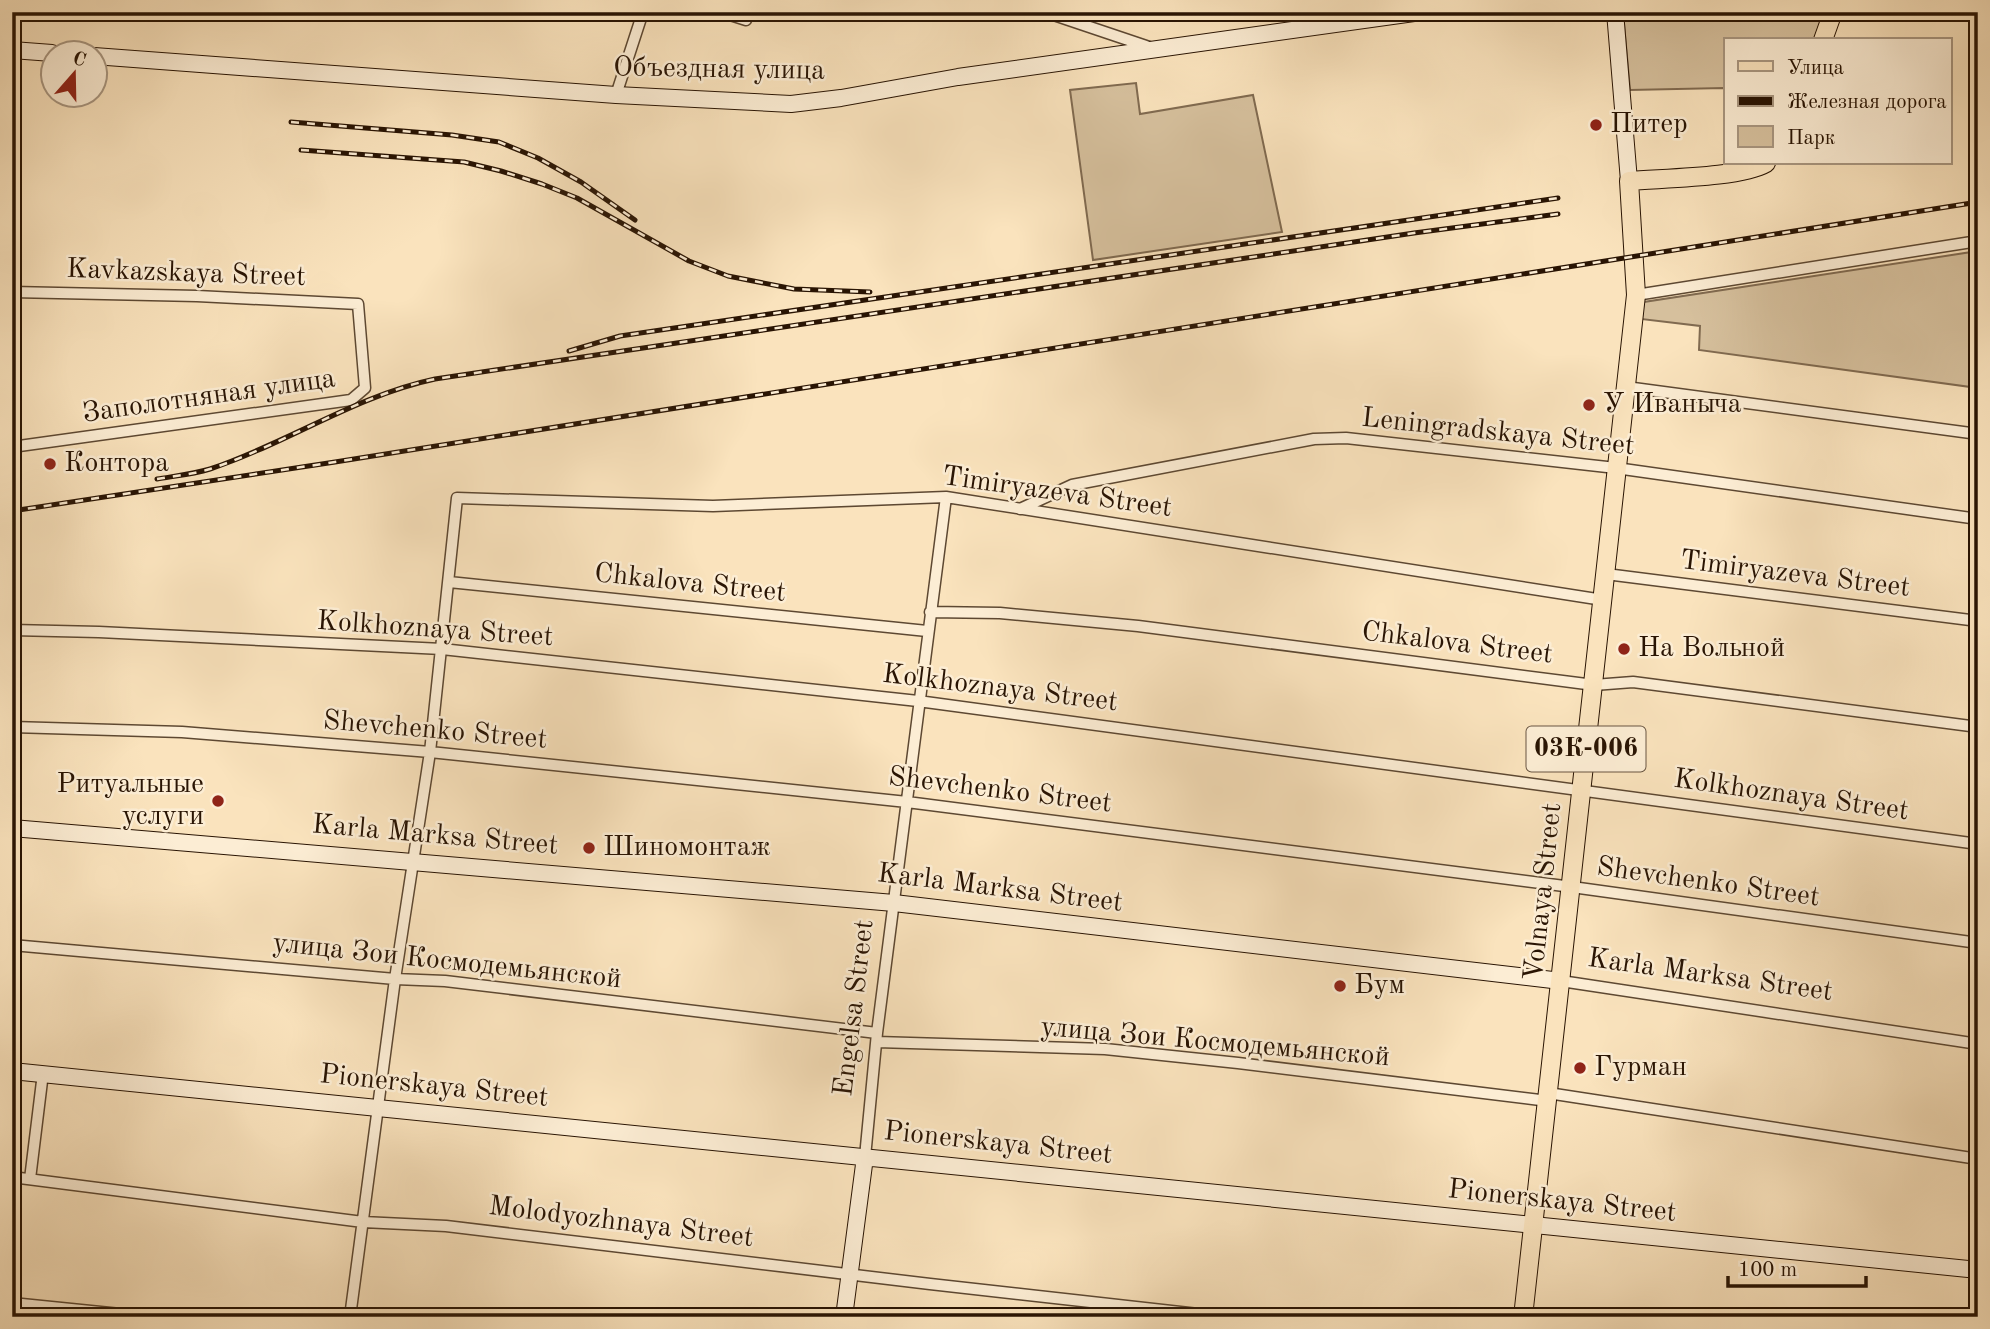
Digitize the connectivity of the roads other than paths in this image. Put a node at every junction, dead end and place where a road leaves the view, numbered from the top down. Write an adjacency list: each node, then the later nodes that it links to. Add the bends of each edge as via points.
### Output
1 (643, 12): 15 (street)
2 (721, 12): 8 (street)
3 (1045, 12): 12 (street)
4 (1304, 12): 9 (street)
5 (1421, 12): 9 (street, Объездная улица)
6 (1615, 12): 17 (street, Volnaya Street)
7 (1833, 12): 10 (main road)
8 (746, 20)
9 (1300, 30): 12 (street, Объездная улица)
10 (1824, 38)
11 (12, 50): 13 (street)
12 (1159, 51): 15 (street, Объездная улица, via 791,104)
13 (38, 52)
14 (108, 57): 15 (street, Объездная улица)
15 (616, 95)
16 (1764, 164): 17 (main road, via 1723,173)
17 (1629, 181): 20 (main road, Volnaya Street / 03К-006)
18 (1978, 241): 20 (street)
19 (12, 292): 21 (street, Kavkazskaya Street)
20 (1636, 295): 22 (main road, Volnaya Street / 03К-006)
21 (358, 303): 24 (street, Заполотняная улица, via 365,388 351,400)
22 (1626, 387): 23 (street); 25 (main road, Volnaya Street / 03К-006)
23 (1978, 434)
24 (12, 447)
25 (1616, 468): 27 (street, Leningradskaya Street, via 1346,438 1314,439 1072,485); 28 (street, Leningradskaya Street); 29 (main road, Volnaya Street / 03К-006)
26 (946, 497): 27 (street, Timiryazeva Street); 30 (street, Timiryazeva Street, via 713,506 457,498); 32 (street, Engelsa Street)
27 (1020, 509): 31 (street, Timiryazeva Street)
28 (1978, 519)
29 (1606, 574): 31 (main road, Volnaya Street / 03К-006); 33 (street, Timiryazeva Street)
30 (449, 582): 35 (street, Chkalova Street); 36 (street)
31 (1602, 600): 37 (main road, Volnaya Street / 03К-006)
32 (930, 612): 35 (street, Engelsa Street); 37 (street, Chkalova Street, via 1000,613 1138,626)
33 (1978, 621)
34 (12, 630): 36 (street, Kolkhoznaya Street)
35 (927, 631): 38 (street, Engelsa Street)
36 (442, 649): 38 (street, Kolkhoznaya Street); 41 (street)
37 (1594, 685): 40 (street, Chkalova Street, via 1633,682); 42 (main road, Volnaya Street / 03К-006)
38 (918, 701): 42 (street, Kolkhoznaya Street); 43 (street, Engelsa Street)
39 (12, 727): 41 (street, Shevchenko Street, via 181,732)
40 (1978, 727)
41 (430, 752): 43 (street, Shevchenko Street); 46 (street)
42 (1581, 790): 45 (street, Kolkhoznaya Street); 47 (main road, Volnaya Street / 03К-006)
43 (907, 802): 47 (street, Shevchenko Street); 48 (street, Engelsa Street)
44 (12, 828): 46 (street, Karla Marksa Street)
45 (1978, 844)
46 (412, 860): 48 (street, Karla Marksa Street); 51 (street)
47 (1572, 887): 49 (street, Shevchenko Street); 52 (main road, Volnaya Street / 03К-006)
48 (894, 903): 52 (street, Karla Marksa Street); 53 (street, Engelsa Street)
49 (1978, 943)
50 (12, 945): 51 (street, улица Зои Космодемьянской)
51 (395, 979): 53 (street, улица Зои Космодемьянской, via 445,981); 58 (street)
52 (1561, 981): 54 (street, Karla Marksa Street); 57 (main road, Volnaya Street / 03К-006)
53 (877, 1038): 57 (street, улица Зои Космодемьянской, via 1105,1049); 59 (street, Engelsa Street)
54 (1978, 1044)
55 (12, 1071): 56 (street, Pionerskaya Street)
56 (43, 1073): 58 (street, Pionerskaya Street); 62 (street)
57 (1548, 1097): 60 (street, улица Зои Космодемьянской); 64 (main road, Volnaya Street / 03К-006)
58 (378, 1108): 59 (street, Pionerskaya Street); 63 (street)
59 (865, 1157): 64 (street, Pionerskaya Street); 66 (street, Engelsa Street)
60 (1978, 1159)
61 (12, 1177): 62 (street, Molodyozhnaya Street)
62 (30, 1179): 63 (street, Molodyozhnaya Street)
63 (363, 1222): 66 (street, Molodyozhnaya Street, via 446,1226); 69 (street)
64 (1534, 1226): 65 (street, Pionerskaya Street); 72 (main road, Volnaya Street / 03К-006)
65 (1978, 1270)
66 (848, 1273): 70 (street, Engelsa Street); 71 (street, Molodyozhnaya Street)
67 (12, 1303): 68 (street)
68 (150, 1317)
69 (350, 1317)
70 (844, 1317)
71 (1225, 1317)
72 (1523, 1317)

